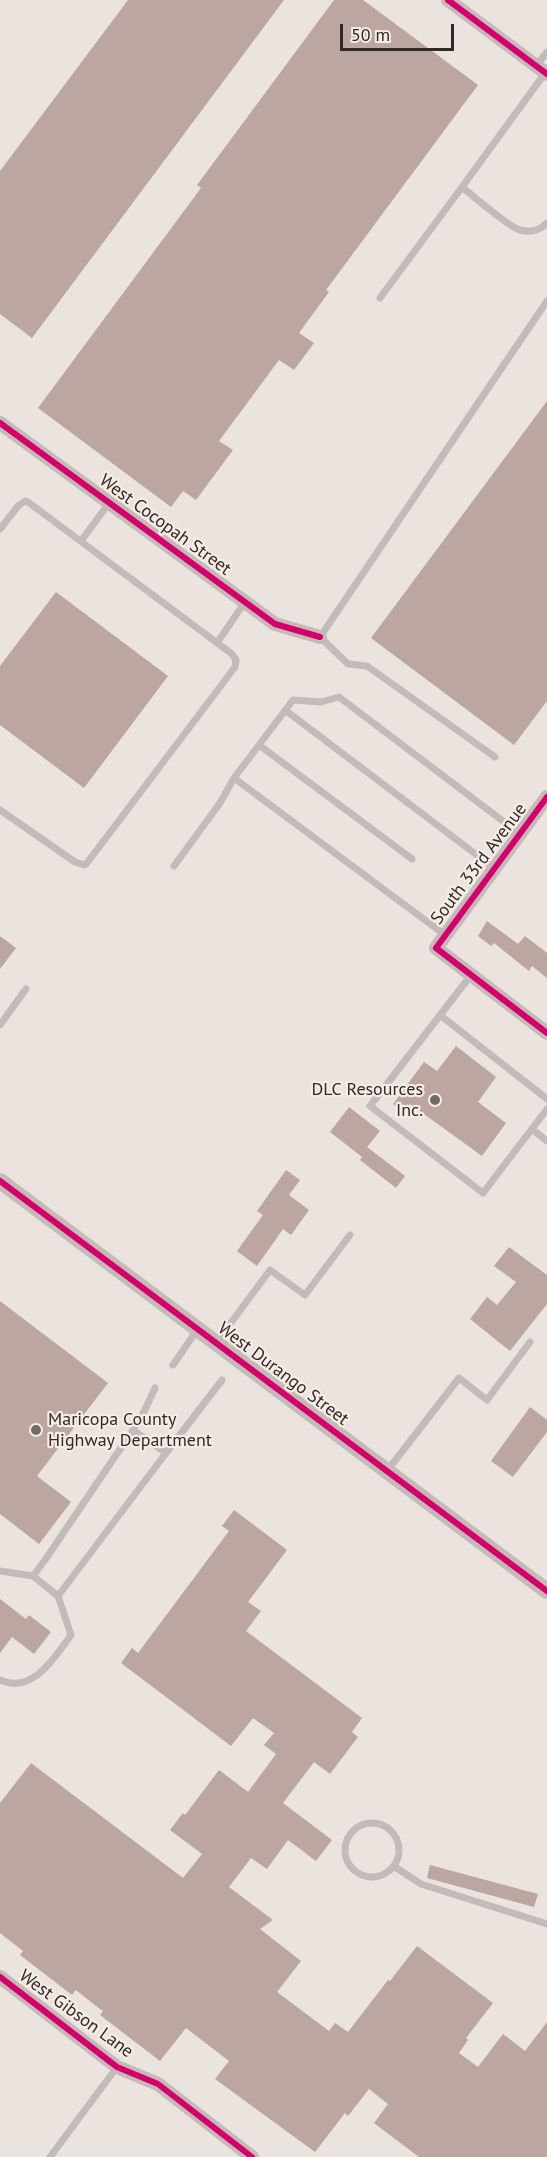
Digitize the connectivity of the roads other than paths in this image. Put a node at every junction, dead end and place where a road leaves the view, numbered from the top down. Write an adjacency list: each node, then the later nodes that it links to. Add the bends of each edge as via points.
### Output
1 (448, 0): 3 (street)
2 (547, 52): 3 (lane)
3 (543, 71): 4 (lane)
4 (462, 187): 5 (lane, via 518,230 534,231); 6 (lane)
5 (547, 223)
6 (380, 298)
7 (547, 301): 13 (lane)
8 (0, 423): 9 (street, West Cocopah Street)
9 (109, 502): 11 (lane); 12 (street, West Cocopah Street)
10 (0, 529): 11 (lane, via 25,501)
11 (81, 542): 14 (lane)
12 (245, 602): 13 (street, West Cocopah Street, via 275,624); 14 (lane)
13 (320, 637): 17 (lane, via 348,664 367,666)
14 (217, 643): 20 (lane, via 234,657 235,667 87,863 75,862)
15 (285, 710): 16 (lane); 21 (lane, via 293,700 321,702 339,697); 24 (lane)
16 (259, 745): 18 (lane); 22 (lane)
17 (495, 757)
18 (234, 778): 23 (lane); 25 (lane)
19 (547, 797): 21 (street, South 33rd Avenue)
20 (0, 810)
21 (520, 834): 24 (street, South 33rd Avenue)
22 (412, 859)
23 (174, 866)
24 (494, 868): 25 (street, South 33rd Avenue)
25 (445, 935): 26 (street, South 33rd Avenue, via 435,948)
26 (471, 975): 28 (lane); 30 (street)
27 (26, 989): 29 (lane)
28 (440, 1015): 31 (lane); 33 (lane, via 370,1106 483,1193)
29 (0, 1025)
30 (547, 1033)
31 (547, 1099)
32 (547, 1109): 33 (lane)
33 (532, 1129): 34 (lane)
34 (547, 1141)
35 (0, 1181): 37 (street, West Durango Street)
36 (350, 1235): 39 (lane, via 305,1295 270,1270)
37 (198, 1330): 39 (street, West Durango Street); 40 (lane)
38 (530, 1342): 45 (lane, via 487,1400 459,1378)
39 (216, 1344): 45 (street, West Durango Street)
40 (173, 1365)
41 (222, 1380): 44 (lane)
42 (155, 1388): 43 (lane)
43 (133, 1430): 44 (lane); 47 (lane)
44 (166, 1453): 49 (lane)
45 (387, 1471): 48 (street, West Durango Street)
46 (0, 1571): 47 (lane)
47 (33, 1576): 49 (lane)
48 (547, 1591)
49 (57, 1596): 50 (lane, via 71,1635 47,1668 23,1683)
50 (0, 1680)
51 (394, 1867): 51 (lane, via 400,1850 394,1832 377,1823 358,1826 351,1832 345,1850 356,1872 381,1877); 52 (lane, via 421,1884)
52 (547, 1924)
53 (0, 1977): 54 (street, West Gibson Lane)
54 (117, 2067): 55 (lane); 56 (street, West Gibson Lane, via 158,2084)
55 (50, 2157)
56 (252, 2157)

